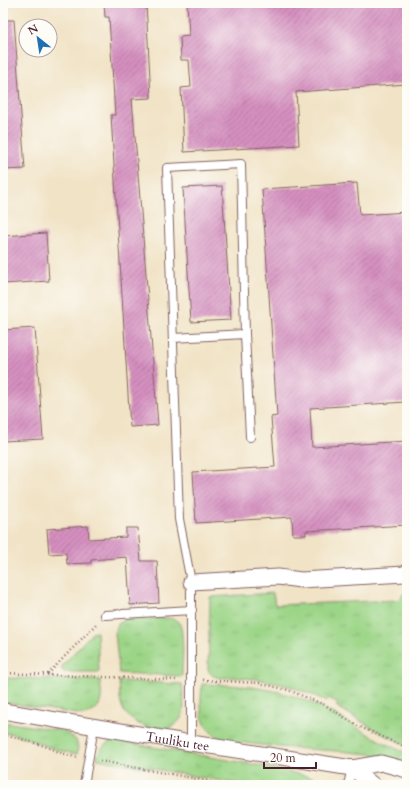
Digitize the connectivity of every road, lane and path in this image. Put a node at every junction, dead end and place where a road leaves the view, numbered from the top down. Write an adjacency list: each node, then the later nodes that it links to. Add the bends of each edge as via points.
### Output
1 (245, 334): 2 (lane); 2 (lane, via 241,164 167,168); 3 (lane)
2 (173, 338): 5 (lane, via 179,519)
3 (250, 437)
4 (407, 572): 5 (street, via 300,580 278,577)
5 (191, 582): 6 (lane)
6 (192, 610): 7 (lane); 15 (lane)
7 (105, 615): 9 (path)
8 (3, 673): 9 (path)
9 (48, 675): 10 (path)
10 (182, 680)
11 (202, 680): 16 (path, via 259,683 288,690 325,705 358,726)
12 (3, 712): 13 (street, Tuuliku tee)
13 (94, 727): 15 (street, Tuuliku tee); 17 (lane)
14 (3, 735): 17 (path, via 70,756)
15 (191, 743): 18 (street, Tuuliku tee)
16 (407, 748)
17 (88, 759): 20 (lane); 21 (path)
18 (352, 768): 19 (street, Tuuliku tee, via 381,763); 22 (lane); 23 (street)
19 (407, 770)
20 (84, 785)
21 (229, 785)
22 (348, 785)
23 (373, 785)

